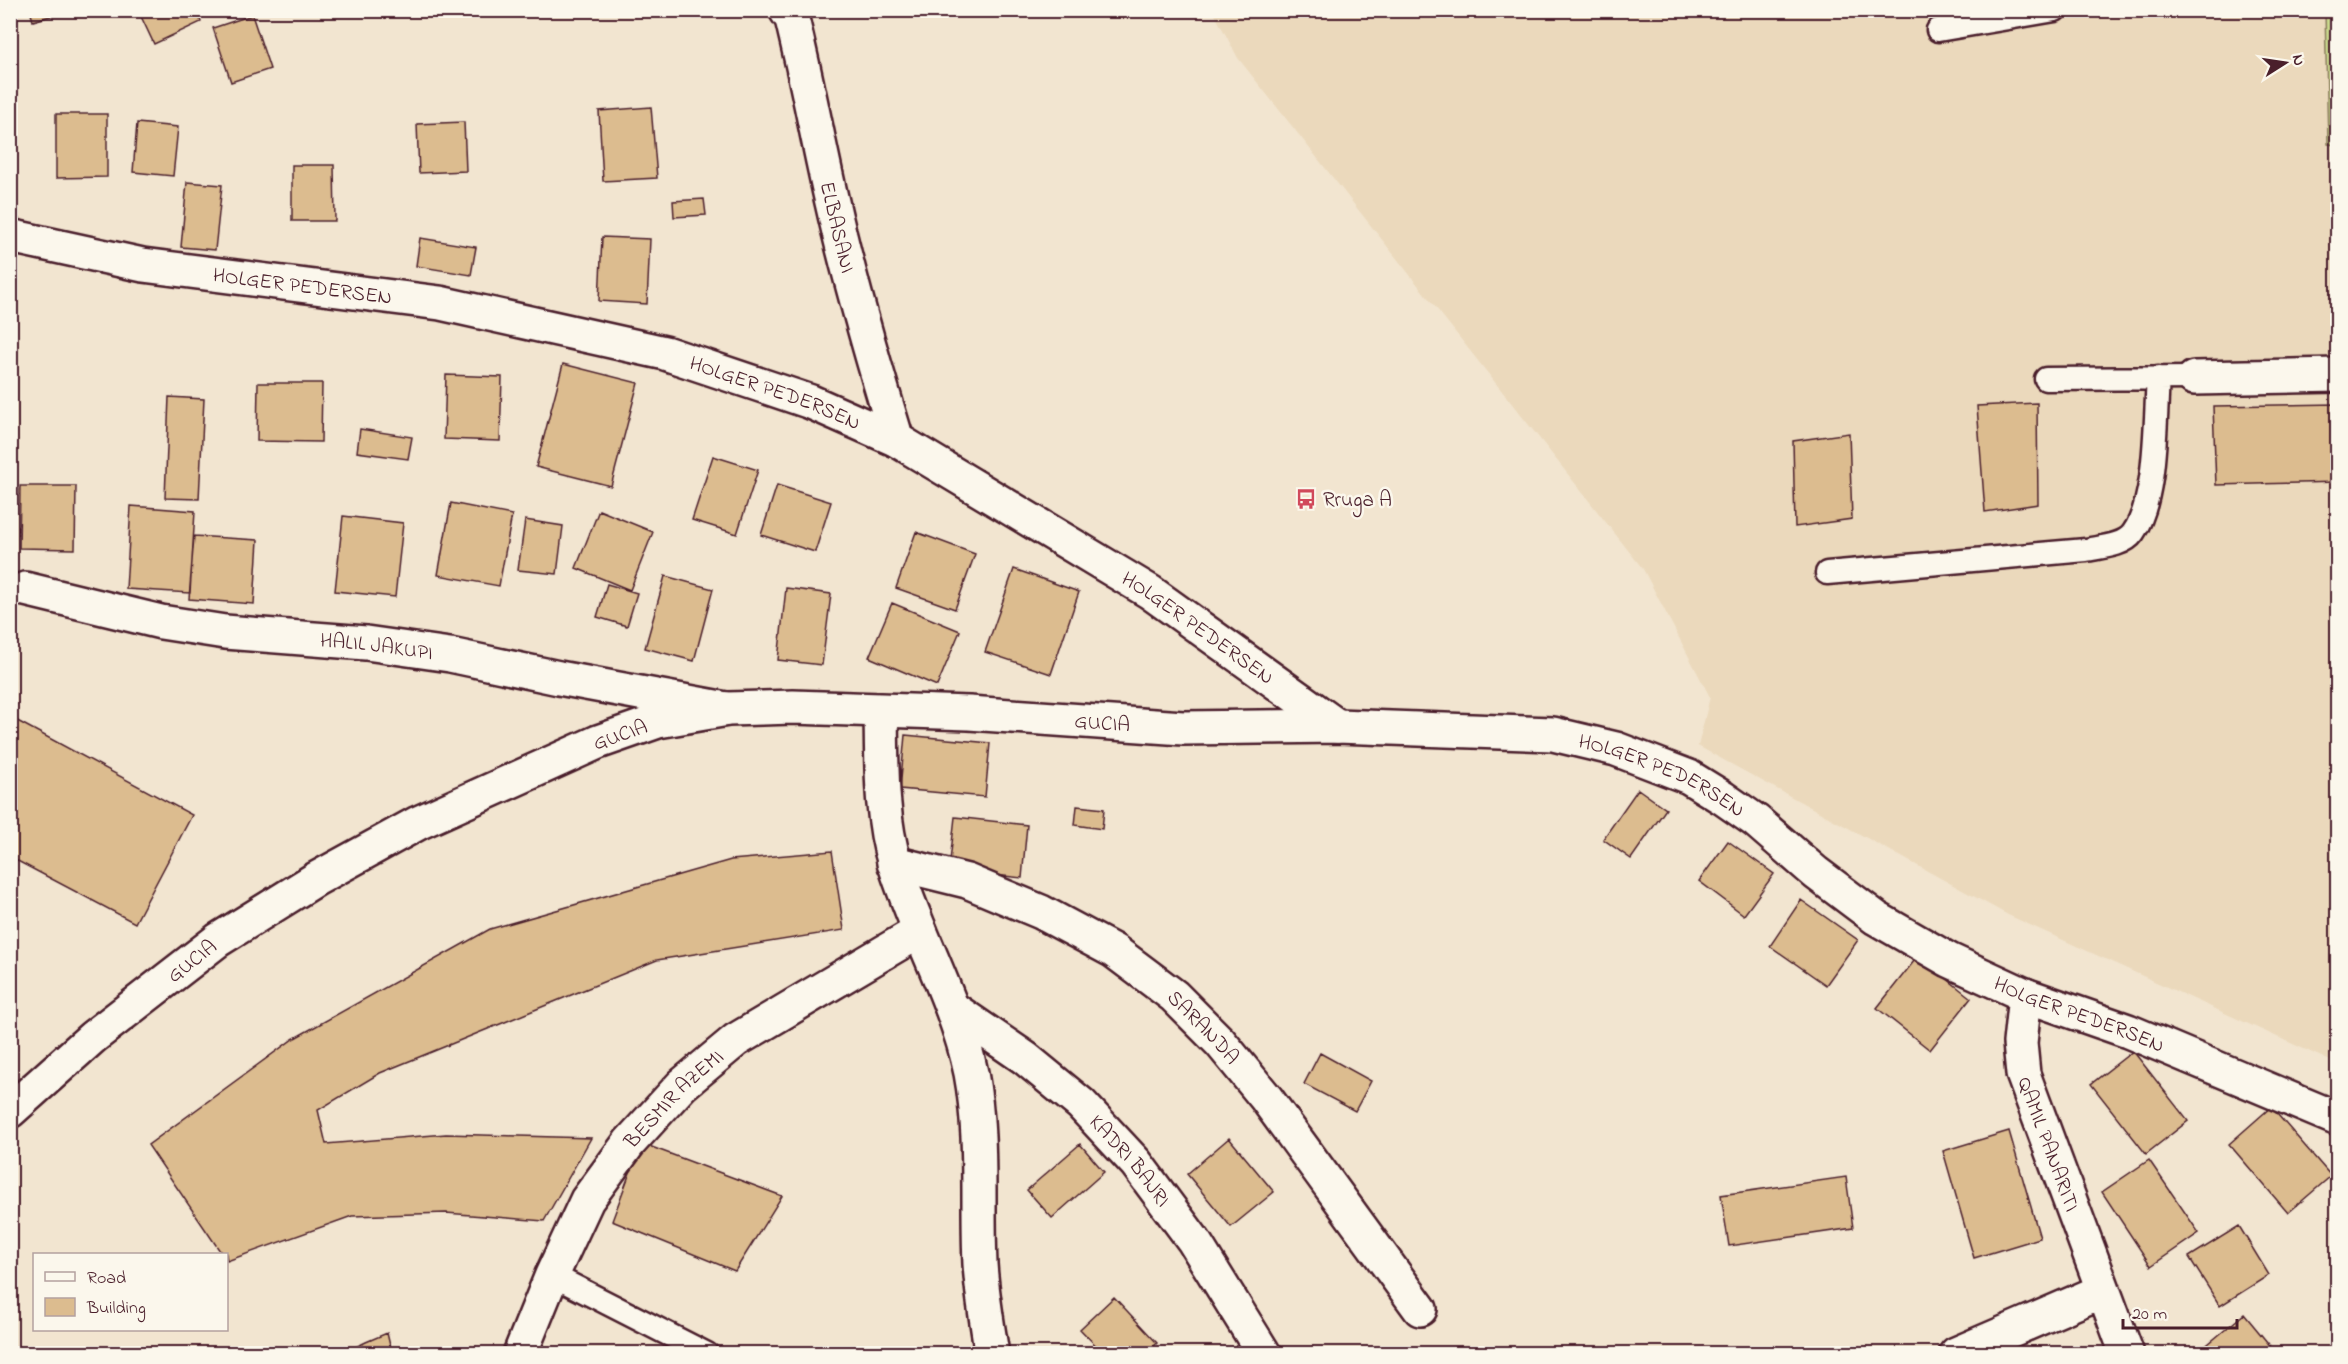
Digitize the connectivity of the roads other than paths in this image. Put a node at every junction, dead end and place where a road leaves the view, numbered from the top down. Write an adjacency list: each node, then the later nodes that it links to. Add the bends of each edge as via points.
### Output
1 (2055, 10): 3 (lane)
2 (790, 13): 9 (street, ELBASANI, via 855,297)
3 (1938, 30)
4 (10, 236): 9 (street, HOLGER PEDERSEN, via 143,265 440,303 665,353 811,402)
5 (2337, 375): 7 (street)
6 (2158, 378): 7 (lane); 8 (lane); 10 (lane, via 2150,488 2132,534 2114,544 2086,550)
7 (2194, 378)
8 (2046, 379)
9 (897, 440): 14 (street, HOLGER PEDERSEN, via 1150,592)
10 (1827, 573)
11 (25, 589): 12 (street, HALIL JAKUPI, via 161,622 450,655)
12 (728, 709): 13 (street, GUCIA); 19 (street, GUCIA, via 658,721 598,742 418,823 316,879 218,940 93,1037)
13 (881, 711): 14 (street, GUCIA, via 1182,728); 15 (street, via 883,781)
14 (1337, 726): 17 (street, HOLGER PEDERSEN, via 1553,734 1616,749 1698,782 1756,821 1876,918 1949,960)
15 (894, 863): 16 (street); 23 (street, SARANDA, via 967,881 1041,912 1114,951 1174,996 1220,1042 1266,1098)
16 (920, 931): 18 (street); 21 (street, BESMIR AZEMI, via 736,1040 682,1085 629,1143 587,1200)
17 (2025, 995): 20 (street, HOLGER PEDERSEN, via 2128,1031); 22 (street, QAMIL PANARITI, via 2020,1043 2023,1074)
18 (952, 1008): 26 (street, via 970,1071 978,1119 980,1263); 27 (street, KADRI BAJRI, via 1025,1058 1081,1104 1137,1163 1194,1241)
19 (10, 1111)
20 (2337, 1119)
21 (552, 1275): 24 (lane); 25 (street, BESMIR AZEMI)
22 (2102, 1291): 28 (street); 29 (street, QAMIL PANARITI)
23 (1420, 1309)
24 (698, 1349)
25 (520, 1353)
26 (992, 1353)
27 (1264, 1353)
28 (1956, 1353)
29 (2127, 1353)

